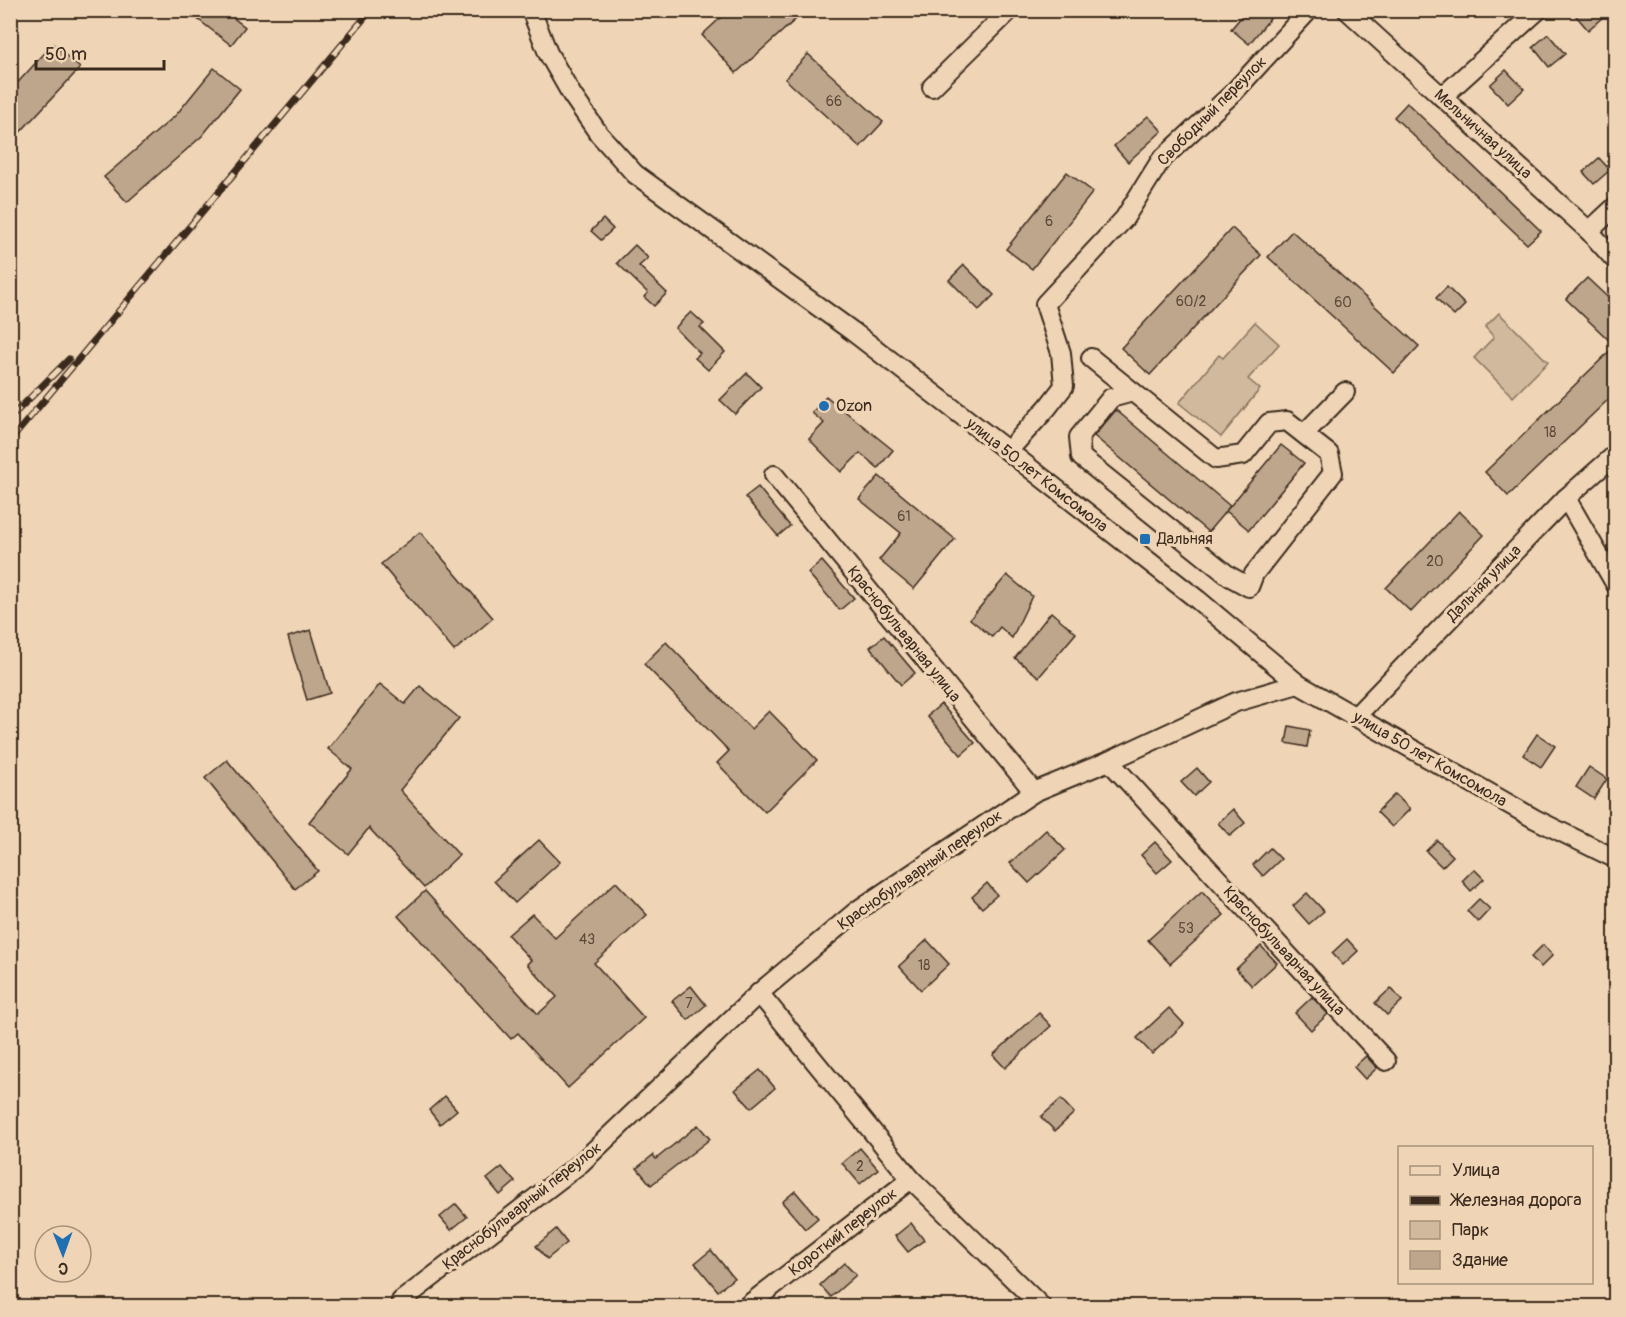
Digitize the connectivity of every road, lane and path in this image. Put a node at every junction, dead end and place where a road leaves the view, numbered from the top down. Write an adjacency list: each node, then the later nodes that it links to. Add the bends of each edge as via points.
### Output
1 (531, 10): 15 (street, улица 50 лет Комсомола, via 548,53 572,95 599,134 635,174 852,331)
2 (1010, 10): 6 (street)
3 (1309, 10): 15 (street, Свободный переулок, via 1233,93 1161,160 1124,219 1045,304 1061,353 1064,386)
4 (1347, 10): 7 (street, Мельничная улица)
5 (1538, 10): 7 (street)
6 (932, 87)
7 (1442, 97): 9 (street, Мельничная улица)
8 (1616, 206): 9 (street)
9 (1589, 231): 10 (street, Мельничная улица)
10 (1616, 261)
11 (1091, 358): 12 (street)
12 (1133, 392): 14 (street, via 1216,459 1243,455 1269,423 1287,421); 14 (street, via 1111,398 1079,437 1081,457 1229,576 1249,587 1254,574 1333,473 1329,454)
13 (1344, 392): 14 (street)
14 (1304, 434)
15 (1008, 451): 20 (street, улица 50 лет Комсомола)
16 (1616, 454): 18 (street, Дальняя улица)
17 (774, 475): 23 (street, Краснобульварная улица)
18 (1566, 498): 19 (street); 21 (street, Дальняя улица)
19 (1616, 585)
20 (1298, 684): 21 (street, улица 50 лет Комсомола); 22 (street, Краснобульварный переулок, via 1236,702)
21 (1355, 717): 24 (street, улица 50 лет Комсомола, via 1535,819)
22 (1109, 761): 23 (street, Краснобульварный переулок); 26 (street, Краснобульварная улица)
23 (1034, 792): 25 (street, Краснобульварный переулок, via 858,910)
24 (1616, 859)
25 (759, 993): 27 (street); 28 (street, Краснобульварный переулок, via 581,1163)
26 (1386, 1061)
27 (911, 1179): 29 (street, Короткий переулок); 30 (street)
28 (401, 1301)
29 (747, 1306)
30 (1041, 1306)

